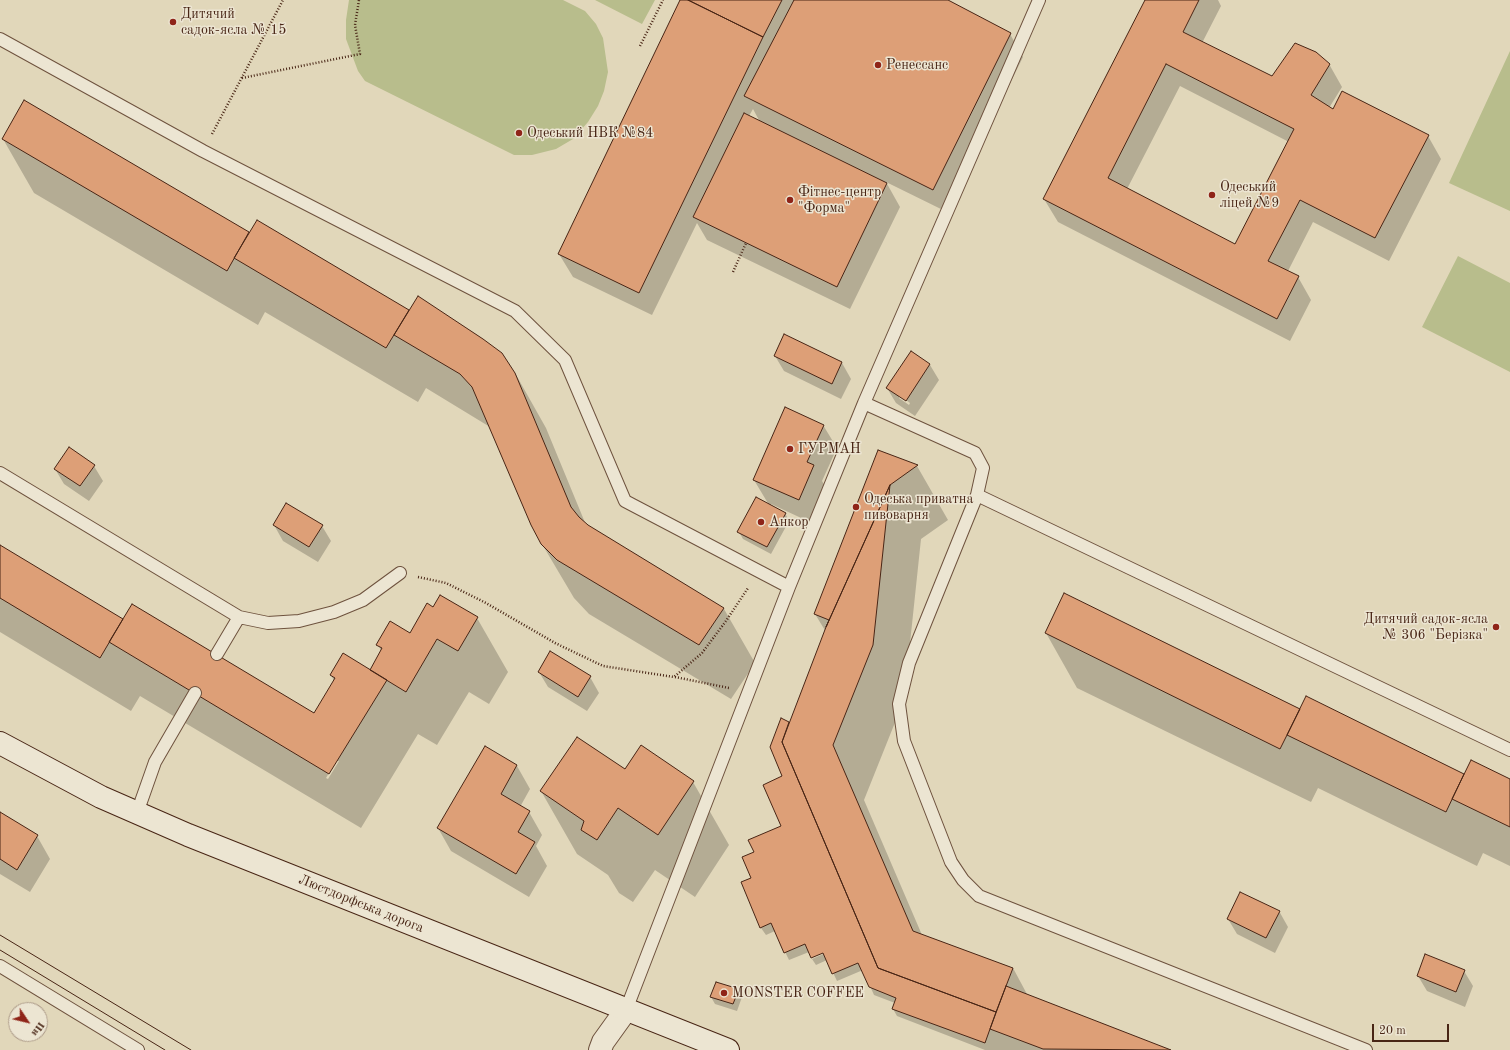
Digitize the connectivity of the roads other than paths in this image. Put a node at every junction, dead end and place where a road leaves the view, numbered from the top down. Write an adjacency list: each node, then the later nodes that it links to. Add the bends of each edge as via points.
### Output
1 (1039, 0): 3 (lane)
2 (0, 39): 7 (lane, via 203,151 515,311 564,360 625,501)
3 (864, 403): 5 (lane, via 975,453 983,468); 7 (lane)
4 (0, 473): 8 (lane)
5 (976, 495): 12 (lane); 19 (lane, via 909,663 899,704 904,741 952,862 963,880 979,896)
6 (400, 573): 8 (lane, via 363,600 334,612 299,621 268,623)
7 (789, 587): 15 (lane)
8 (239, 617): 9 (lane)
9 (217, 654)
10 (195, 693): 13 (lane, via 155,762)
11 (0, 743): 13 (main road, Люстдорфська дорога, via 101,797)
12 (1510, 750)
13 (137, 813): 15 (main road, Люстдорфська дорога)
14 (0, 966): 16 (lane)
15 (626, 1010): 17 (main road); 18 (main road, Люстдорфська дорога)
16 (138, 1050)
17 (600, 1050)
18 (728, 1050)
19 (1366, 1050)

